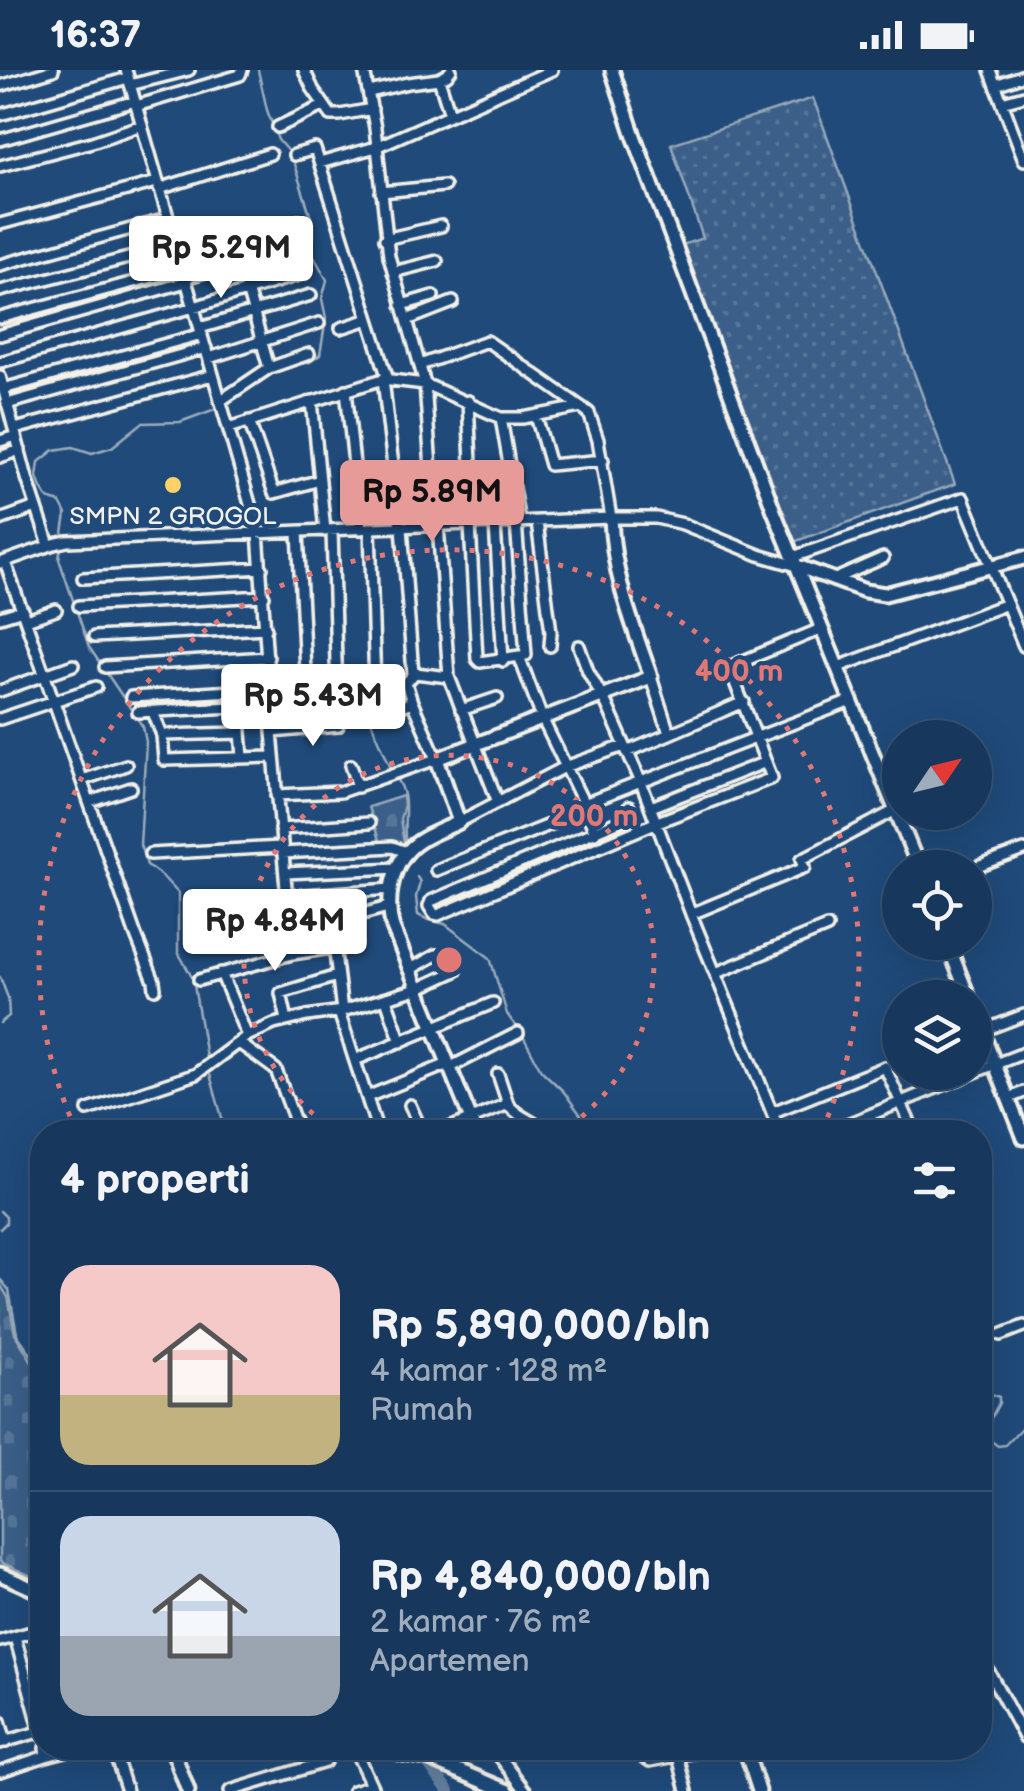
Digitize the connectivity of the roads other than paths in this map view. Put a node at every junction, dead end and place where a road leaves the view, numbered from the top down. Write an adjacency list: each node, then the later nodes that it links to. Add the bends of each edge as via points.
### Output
1 (52, 70): 14 (street)
2 (189, 70): 11 (street)
3 (242, 70): 18 (street, via 240,76)
4 (304, 70): 19 (street)
5 (364, 70): 15 (street)
6 (451, 70): 12 (street)
7 (552, 70): 22 (street)
8 (612, 70): 106 (street)
9 (990, 70): 13 (street)
10 (1024, 75): 13 (street)
11 (128, 78): 18 (street); 21 (street)
12 (439, 79): 15 (street); 22 (street)
13 (996, 85): 17 (street)
14 (0, 86)
15 (369, 92): 20 (street)
16 (1024, 96): 17 (street)
17 (1002, 102): 29 (street)
18 (135, 104): 23 (street); 25 (street)
19 (324, 106): 20 (street, via 334,116); 24 (street)
20 (372, 109): 26 (street)
21 (0, 114)
22 (450, 114): 26 (street)
23 (142, 126): 31 (street); 32 (street)
24 (278, 128)
25 (0, 140)
26 (376, 147): 30 (street); 34 (street)
27 (270, 154): 32 (street)
28 (294, 155): 30 (street, via 314,148)
29 (1024, 160)
30 (320, 163): 57 (street)
31 (0, 166)
32 (158, 185): 35 (street); 37 (street)
33 (444, 186): 34 (street)
34 (382, 192): 39 (street)
35 (167, 219): 41 (street); 44 (street)
36 (299, 221): 41 (street)
37 (0, 224)
38 (441, 226): 39 (street)
39 (386, 239): 45 (street)
40 (305, 242): 42 (street)
41 (177, 250): 47 (street); 49 (street)
42 (239, 261): 47 (street); 48 (street)
43 (437, 261): 45 (street)
44 (0, 265)
45 (392, 272): 53 (street)
46 (305, 273): 48 (street)
47 (184, 276): 54 (street); 56 (street); 62 (street)
48 (247, 290): 54 (street); 55 (street)
49 (0, 291)
50 (311, 294): 55 (street)
51 (433, 296): 53 (street)
52 (452, 302): 58 (street)
53 (402, 305): 58 (street)
54 (194, 307): 61 (street); 66 (street)
55 (253, 311): 61 (street); 63 (street)
56 (0, 318)
57 (369, 319): 60 (street); 70 (street)
58 (406, 320): 67 (street)
59 (319, 323): 63 (street)
60 (341, 328)
61 (201, 331): 64 (street); 71 (street)
62 (0, 335)
63 (261, 340): 64 (street); 68 (street)
64 (207, 353): 69 (street); 78 (street)
65 (309, 354): 68 (street)
66 (0, 362)
67 (420, 365): 72 (street); 77 (street, via 487,341)
68 (269, 368): 76 (street)
69 (212, 374): 76 (street); 83 (street)
70 (385, 379): 72 (street); 73 (street); 97 (street)
71 (1, 383): 78 (street)
72 (424, 384): 75 (street); 96 (street)
73 (346, 390): 74 (street); 98 (street)
74 (312, 401): 81 (street); 88 (street)
75 (468, 401): 80 (street); 94 (street)
76 (220, 402): 82 (street)
77 (581, 407): 79 (street); 87 (street, via 590,413)
78 (6, 409): 83 (street)
79 (536, 416): 80 (street); 87 (street, via 550,465)
80 (502, 418): 92 (street)
81 (250, 421): 82 (street); 88 (street, via 274,493)
82 (227, 424): 100 (street)
83 (16, 433): 84 (street); 85 (street)
84 (0, 441)
85 (20, 450): 86 (street); 89 (street)
86 (0, 456)
87 (602, 460): 90 (street)
88 (320, 480): 99 (street)
89 (36, 507): 91 (street); 102 (street)
90 (611, 518): 93 (street); 106 (street, via 683,524); 135 (street, via 618,576)
91 (0, 520)
92 (518, 522): 93 (street); 95 (street); 126 (street, via 526,656)
93 (537, 522): 123 (street)
94 (472, 524): 95 (street); 96 (street); 113 (street)
95 (496, 524): 112 (street)
96 (437, 525): 97 (street); 134 (street)
97 (401, 527): 98 (street); 132 (street)
98 (365, 529): 99 (street); 145 (street, via 374,686 388,709)
99 (328, 531): 101 (street); 154 (street, via 338,725)
100 (258, 532): 101 (street); 102 (street); 108 (street)
101 (298, 532): 139 (street)
102 (55, 544): 105 (street)
103 (883, 558): 110 (street)
104 (1024, 558): 107 (street)
105 (2, 562): 117 (street)
106 (795, 562): 107 (street, via 963,498); 110 (street); 120 (street)
107 (991, 565): 110 (street, via 886,594); 114 (street)
108 (262, 568): 109 (street); 111 (street)
109 (83, 578)
110 (833, 580)
111 (264, 596): 115 (street); 119 (street)
112 (500, 600): 113 (street); 128 (street)
113 (474, 603): 128 (street, via 477,660)
114 (1007, 604): 121 (street); 131 (street)
115 (80, 606)
116 (56, 610): 117 (street)
117 (24, 615): 118 (street); 133 (street)
118 (0, 617)
119 (266, 628): 122 (street); 127 (street)
120 (821, 629): 131 (street); 146 (street, via 730,666)
121 (1021, 629): 125 (street)
122 (94, 637)
123 (550, 646)
124 (580, 646): 140 (street)
125 (1024, 646)
126 (520, 656): 128 (street); 152 (street)
127 (268, 657): 130 (street); 137 (street)
128 (503, 660)
129 (74, 665): 133 (street)
130 (104, 667)
131 (838, 667): 143 (street)
132 (413, 674): 134 (street); 145 (street, via 406,683)
133 (44, 676): 138 (street); 144 (street)
134 (449, 677): 149 (street)
135 (651, 677): 140 (street); 157 (street)
136 (96, 687): 144 (street)
137 (269, 690): 139 (street); 141 (street); 147 (street)
138 (0, 691)
139 (306, 692): 154 (street)
140 (602, 696): 152 (street); 161 (street)
141 (131, 697)
142 (496, 698): 149 (street)
143 (851, 701): 159 (street); 169 (street)
144 (53, 702): 153 (street); 170 (street)
145 (412, 702): 164 (street)
146 (744, 702): 157 (street); 159 (street)
147 (270, 704): 148 (street); 155 (street)
148 (240, 706): 151 (street); 156 (street)
149 (460, 710): 160 (street)
150 (138, 712): 151 (street)
151 (154, 712): 158 (street)
152 (542, 718): 160 (street); 168 (street)
153 (0, 720)
154 (308, 730): 155 (street)
155 (272, 732): 163 (street)
156 (241, 733): 158 (street); 162 (street)
157 (669, 733): 161 (street)
158 (162, 734): 162 (street, via 164,760)
159 (756, 738): 165 (street); 171 (street)
160 (475, 745): 164 (street); 176 (street)
161 (626, 749): 168 (street); 171 (street)
162 (243, 757): 163 (street)
163 (274, 757): 174 (street)
164 (437, 759): 172 (street); 181 (street)
165 (766, 762): 179 (street); 183 (street, via 772,778)
166 (126, 765): 170 (street)
167 (351, 765): 172 (street)
168 (565, 767): 176 (street); 177 (street)
169 (882, 776)
170 (82, 780): 175 (street)
171 (640, 780): 177 (street); 179 (street)
172 (358, 787): 174 (street)
173 (131, 788): 175 (street)
174 (278, 795): 184 (street)
175 (90, 802): 210 (street)
176 (498, 802): 181 (street)
177 (585, 807): 185 (street); 193 (street)
178 (629, 807): 185 (street, via 628,817)
179 (651, 807): 183 (street)
180 (882, 817): 199 (street, via 802,859 801,870)
181 (459, 822): 189 (street)
182 (369, 823): 184 (street)
183 (656, 823): 186 (street); 199 (street)
184 (280, 830): 187 (street)
185 (594, 831): 186 (street); 186 (street, via 428,906 436,916)
186 (600, 846)
187 (282, 850): 189 (street); 190 (street); 194 (street)
188 (1024, 850): 191 (street)
189 (407, 852): 192 (street)
190 (150, 854)
191 (992, 862)
192 (398, 868): 194 (street); 195 (street)
193 (436, 870)
194 (284, 873): 196 (street)
195 (392, 890): 196 (street); 197 (street)
196 (286, 896): 202 (street)
197 (388, 907): 201 (street, via 355,916 355,942); 204 (street)
198 (330, 912): 201 (street)
199 (691, 914): 207 (street)
200 (828, 927): 207 (street)
201 (334, 946): 202 (street); 208 (street)
202 (292, 954): 206 (street)
203 (436, 954): 204 (street)
204 (409, 970): 211 (street)
205 (456, 971): 211 (street)
206 (221, 973): 209 (street); 220 (street)
207 (716, 973): 236 (street)
208 (338, 976): 214 (street); 216 (street, via 281,993)
209 (198, 980)
210 (155, 989)
211 (417, 990): 212 (street); 218 (street)
212 (386, 998): 214 (street); 221 (street)
213 (492, 1003): 218 (street)
214 (340, 1012): 216 (street); 224 (street)
215 (1024, 1015): 217 (street)
216 (287, 1020): 220 (street)
217 (992, 1027)
218 (433, 1029): 221 (street); 226 (street)
219 (518, 1033): 226 (street)
220 (243, 1040): 235 (street, via 188,1077); 238 (street, via 276,1070)
221 (401, 1042): 224 (street)
222 (1024, 1053): 225 (street)
223 (992, 1058): 225 (street)
224 (354, 1060): 230 (street)
225 (994, 1064): 231 (street)
226 (448, 1066): 230 (street); 237 (street)
227 (498, 1074): 233 (street)
228 (931, 1090): 232 (street)
229 (1024, 1092): 231 (street)
230 (367, 1097): 239 (street)
231 (1008, 1098): 246 (street)
232 (902, 1102): 236 (street, via 885,1066); 244 (street); 245 (street)
233 (508, 1104): 237 (street); 242 (street)
234 (410, 1105): 240 (street)
235 (88, 1110)
236 (773, 1112): 243 (street)
237 (470, 1118): 241 (street)
238 (295, 1120)
239 (374, 1120)
240 (417, 1120)
241 (466, 1120)
242 (530, 1120)
243 (776, 1120)
244 (858, 1120)
245 (909, 1120)
246 (1024, 1138)
247 (1024, 1326): 248 (street)
248 (1001, 1336)
249 (0, 1574): 250 (street)
250 (30, 1588)
251 (30, 1633): 252 (street)
252 (15, 1637): 253 (street); 255 (street)
253 (0, 1641)
254 (992, 1675): 257 (street)
255 (30, 1690)
256 (0, 1721): 260 (street)
257 (1021, 1724): 259 (street)
258 (30, 1736): 260 (street)
259 (1024, 1737)
260 (3, 1742)
261 (30, 1759): 270 (street)
262 (117, 1760): 272 (street)
263 (176, 1760): 273 (street)
264 (360, 1760): 271 (street)
265 (430, 1760): 276 (main road)
266 (502, 1760): 277 (street)
267 (679, 1760): 278 (street)
268 (748, 1760): 279 (street)
269 (325, 1762): 274 (street)
270 (2, 1770)
271 (373, 1788): 275 (street)
272 (127, 1791)
273 (188, 1791)
274 (230, 1791)
275 (353, 1791)
276 (507, 1791)
277 (526, 1791)
278 (687, 1791)
279 (760, 1791)

